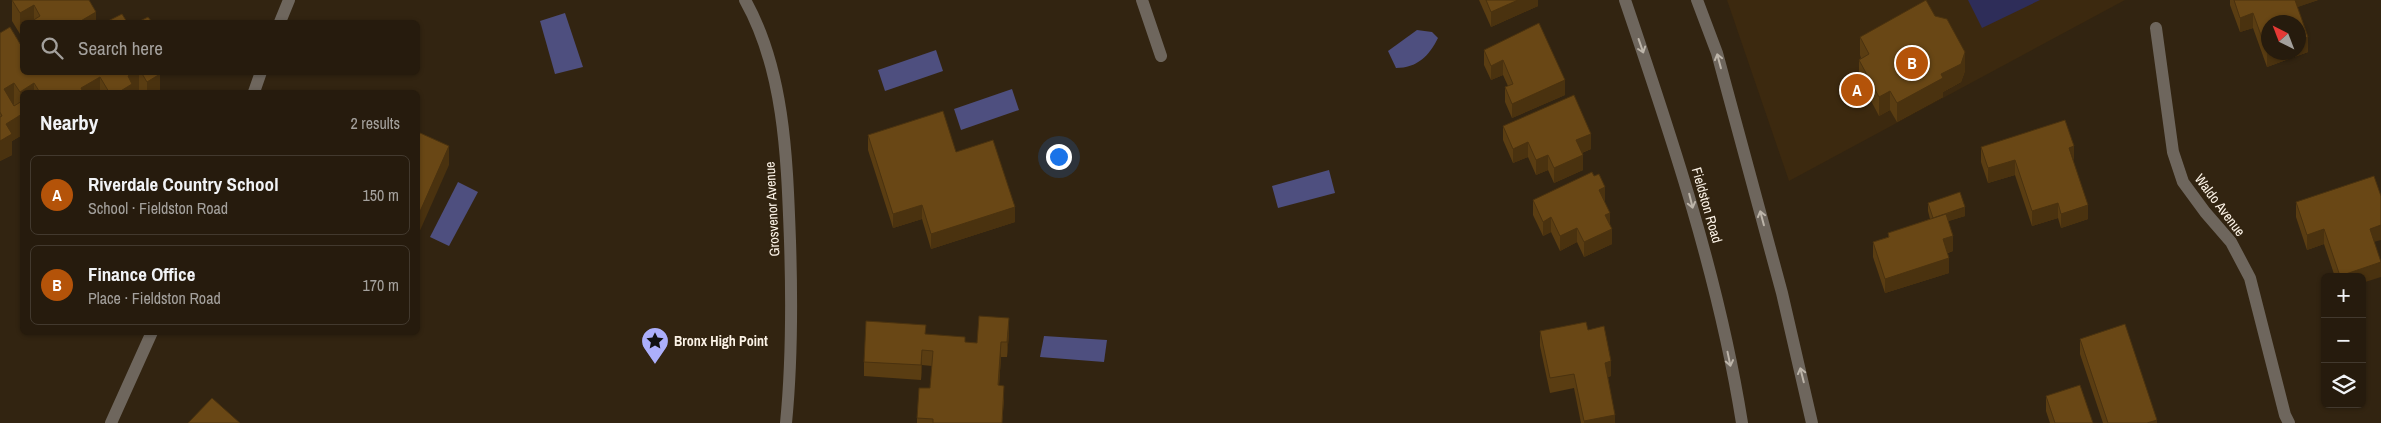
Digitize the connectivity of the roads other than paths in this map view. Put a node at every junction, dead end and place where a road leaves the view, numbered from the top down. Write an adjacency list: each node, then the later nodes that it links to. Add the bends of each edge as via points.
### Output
1 (289, 0): 6 (street)
2 (745, 0): 13 (street, Grosvenor Avenue, via 775,78 788,181 791,292)
3 (1142, 0): 8 (street)
4 (1625, 0): 14 (street, Fieldston Road, one-way to 14, via 1689,192 1719,310)
5 (1697, 0): 15 (street, one-way to 5, via 1772,256 1717,53)
6 (281, 20)
7 (2156, 28): 16 (street, Waldo Avenue, via 2173,152 2183,182 2231,242 2250,278 2284,415)
8 (1161, 56)
9 (260, 75): 10 (street)
10 (255, 90)
11 (151, 335): 12 (street)
12 (111, 423)
13 (786, 423)
14 (1742, 423)
15 (1812, 423)
16 (2290, 423)

